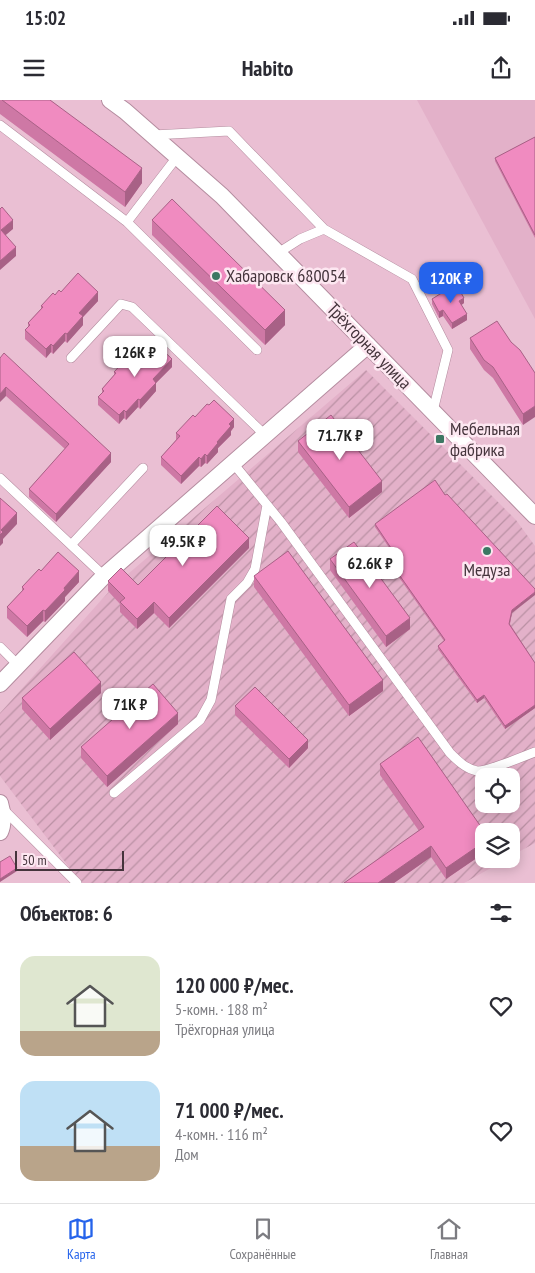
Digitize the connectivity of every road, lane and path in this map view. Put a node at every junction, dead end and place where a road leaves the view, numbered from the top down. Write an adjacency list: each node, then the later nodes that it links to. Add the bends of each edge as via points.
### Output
1 (110, 100): 3 (street, Трёхгорная улица)
2 (0, 125): 5 (lane)
3 (152, 135): 4 (street, Трёхгорная улица); 6 (lane, via 229,131)
4 (178, 158): 5 (lane); 7 (street, Трёхгорная улица, via 222,196)
5 (127, 222): 9 (lane)
6 (324, 229): 7 (lane); 11 (lane, via 412,279 448,350)
7 (278, 253): 8 (street, Трёхгорная улица)
8 (368, 345): 11 (street, Трёхгорная улица); 12 (street)
9 (257, 350)
10 (71, 358): 12 (lane, via 121,304 132,306)
11 (433, 411): 17 (street, Трёхгорная улица)
12 (265, 435): 13 (street)
13 (233, 463): 16 (lane); 19 (street)
14 (143, 468): 18 (lane)
15 (0, 478): 18 (lane)
16 (268, 505): 23 (lane, via 450,754 469,769 479,771); 24 (lane, via 255,568 247,583 231,599 211,700 200,720)
17 (535, 516)
18 (71, 545): 19 (lane)
19 (104, 576): 21 (street)
20 (0, 647): 21 (lane)
21 (18, 665): 22 (street)
22 (0, 684)
23 (535, 752)
24 (114, 793)
25 (1, 806): 26 (street, via 3,825); 27 (lane)
26 (0, 832)
27 (77, 883)

